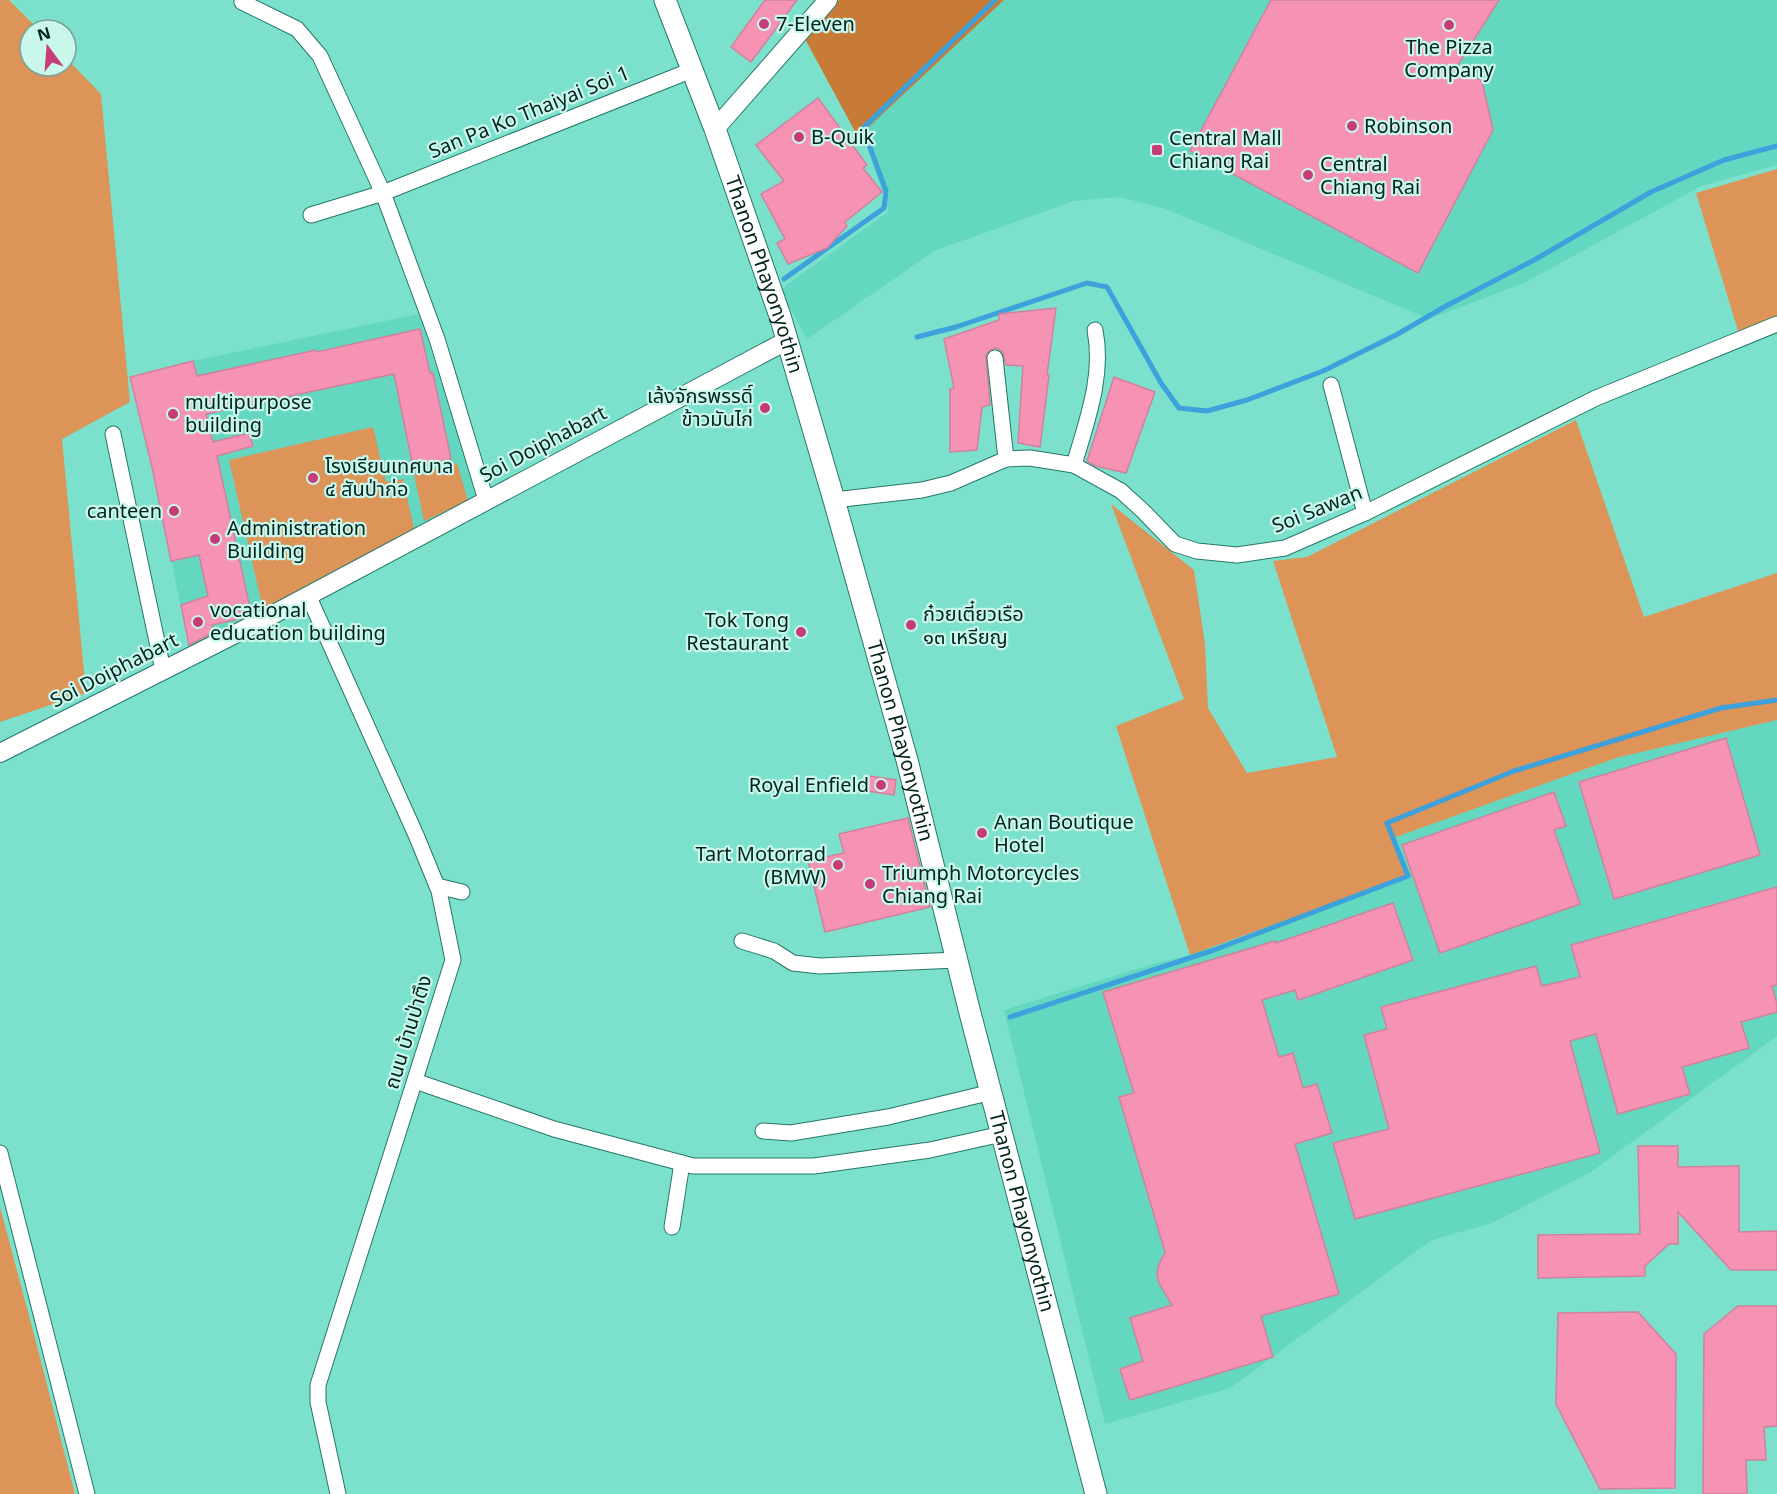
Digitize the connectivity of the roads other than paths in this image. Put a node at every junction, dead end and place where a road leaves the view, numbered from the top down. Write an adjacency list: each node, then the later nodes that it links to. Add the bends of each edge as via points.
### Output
1 (243, 0): 6 (street, via 242,3 297,29 320,56)
2 (665, 0): 4 (main road, Thanon Phayonyothin)
3 (828, 0): 5 (street)
4 (692, 70): 5 (main road, Thanon Phayonyothin); 6 (street, San Pa Ko Thaiyai Soi 1)
5 (715, 129): 10 (main road, Thanon Phayonyothin)
6 (383, 193): 7 (street, San Pa Ko Thaiyai Soi 1); 17 (street, via 437,339)
7 (311, 215)
8 (1777, 324): 18 (street, Soi Sawan, via 1596,398)
9 (1095, 330): 15 (street, via 1097,376)
10 (788, 340): 16 (main road, Thanon Phayonyothin); 17 (street, Soi Doiphabart)
11 (995, 358): 14 (street)
12 (1331, 385): 18 (street)
13 (113, 434): 20 (street)
14 (1006, 459): 15 (street, Soi Sawan, via 1030,458); 16 (street, Soi Sawan, via 951,483 922,490)
15 (1074, 465): 18 (street, Soi Sawan, via 1121,491 1175,544 1197,551 1236,555 1285,548)
16 (834, 500): 25 (main road, Thanon Phayonyothin, via 907,760)
17 (486, 501): 19 (street, Soi Doiphabart)
18 (1365, 513)
19 (308, 595): 20 (street, Soi Doiphabart); 22 (street, ถนน บ้านป่าตึง)
20 (163, 670): 21 (street, Soi Doiphabart)
21 (0, 753)
22 (437, 886): 23 (street); 26 (street, ถนน บ้านป่าตึง, via 453,960)
23 (462, 892)
24 (742, 941): 25 (street, via 802,965)
25 (957, 960): 27 (main road, Thanon Phayonyothin)
26 (415, 1081): 31 (street, via 554,1129); 34 (street, ถนน บ้านป่าตึง, via 318,1385 318,1402)
27 (992, 1092): 28 (street, via 888,1117 791,1133); 29 (main road, Thanon Phayonyothin)
28 (763, 1131)
29 (1002, 1134): 31 (street, via 930,1150 814,1166); 35 (main road, Thanon Phayonyothin)
30 (0, 1153): 33 (street)
31 (687, 1165): 32 (street)
32 (672, 1227)
33 (87, 1494)
34 (338, 1494)
35 (1096, 1494)

